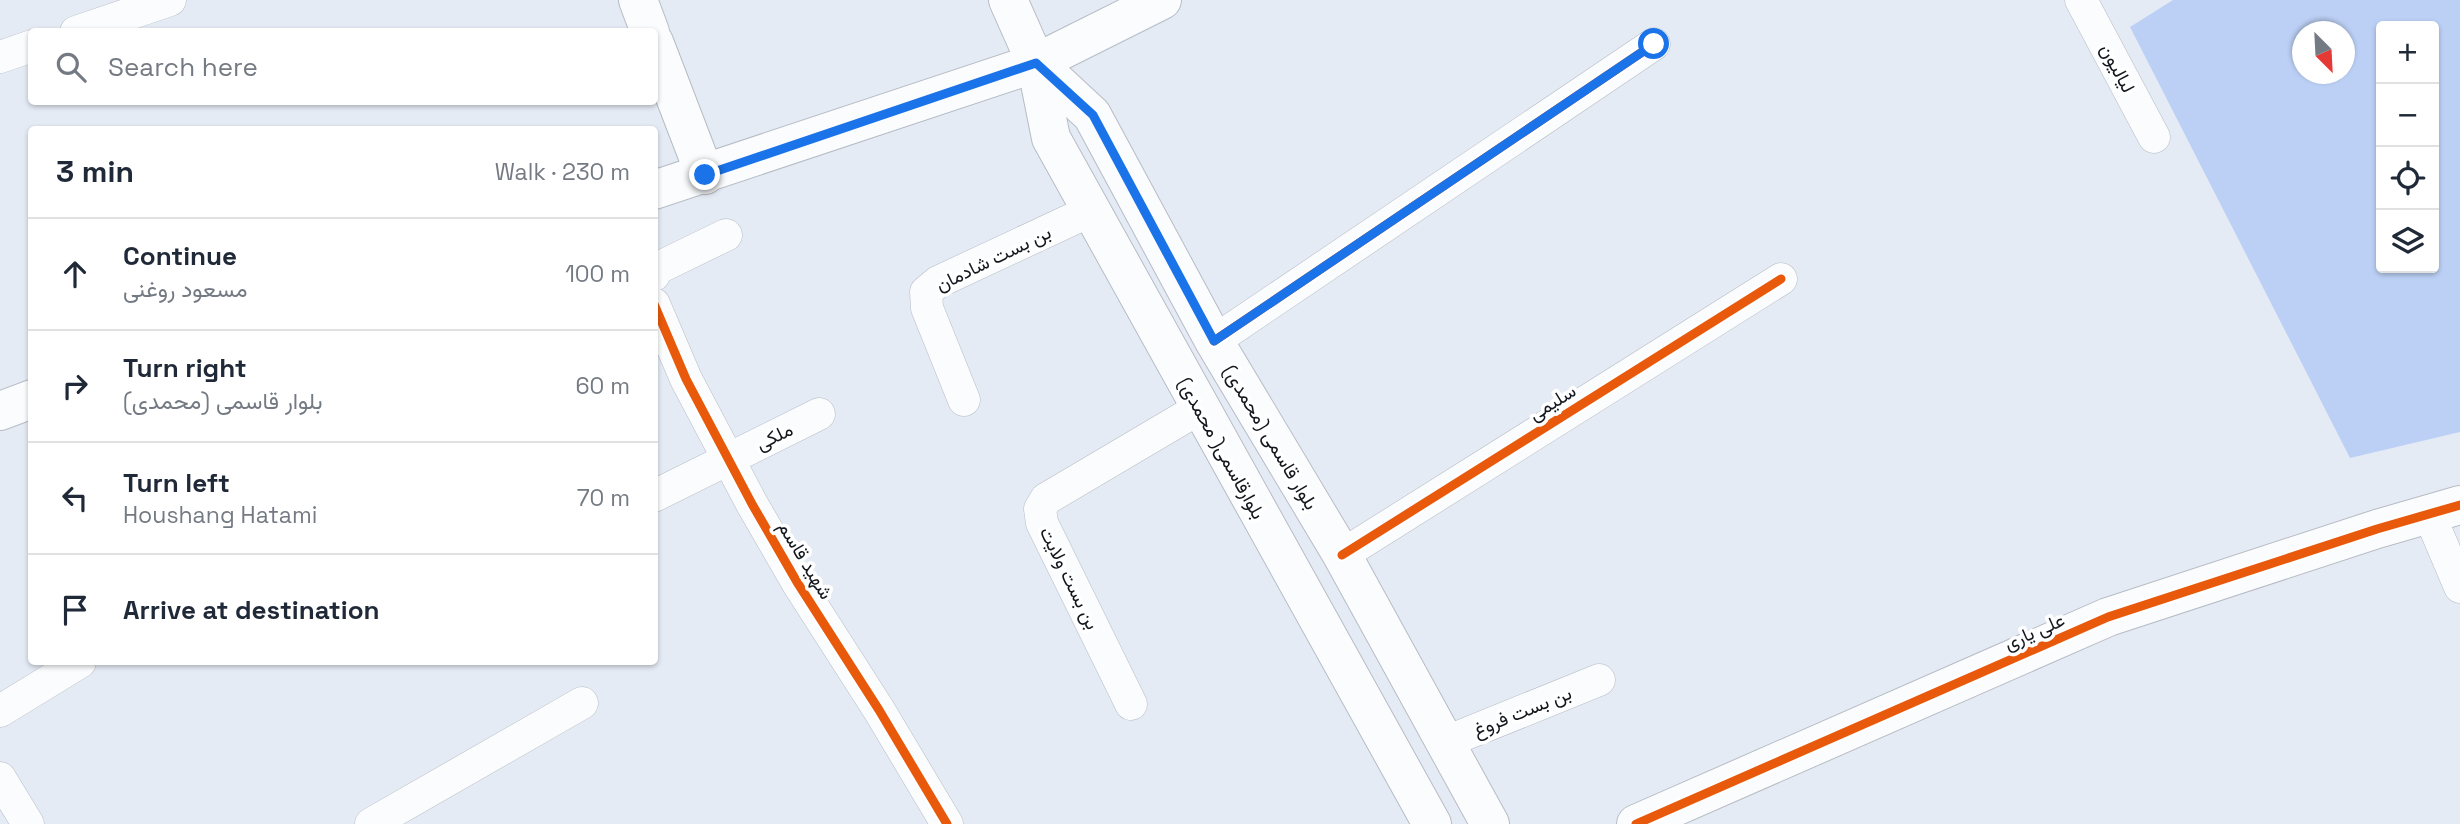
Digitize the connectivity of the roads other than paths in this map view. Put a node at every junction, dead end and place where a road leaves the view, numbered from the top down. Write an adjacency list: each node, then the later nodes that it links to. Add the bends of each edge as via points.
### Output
1 (170, 0): 6 (street)
2 (638, 0): 7 (main road)
3 (1008, 0): 12 (main road)
4 (1161, 0): 12 (main road)
5 (2081, 0): 13 (street, لیالیون)
6 (88, 28)
7 (648, 28)
8 (1654, 44): 21 (street)
9 (28, 47): 11 (street)
10 (658, 53): 14 (main road)
11 (0, 57)
12 (1036, 63): 14 (main road); 16 (main road, بلوارقاسمی( محمدی), via 1051,138); 21 (main road, بلوار قاسمی (محمدی), via 1093,115)
13 (2154, 136)
14 (705, 175): 15 (main road)
15 (658, 189)
16 (1090, 211): 23 (street, بن بست شادمان, via 938,282 926,292 927,308); 24 (main road, بلوارقاسمی( محمدی))
17 (726, 235): 18 (street)
18 (658, 268)
19 (1781, 279): 30 (street, سلیمی)
20 (658, 313): 27 (street, شهید قاسم)
21 (1214, 341): 30 (main road, بلوار قاسمی (محمدی))
22 (28, 400): 25 (main road)
23 (964, 400)
24 (1200, 408): 35 (street, بن بست ولایت, via 1046,499 1040,509 1042,523); 42 (main road, بلوارقاسمی( محمدی))
25 (0, 411)
26 (819, 414): 27 (street, ملکی)
27 (727, 459): 28 (street, ملکی); 41 (street, شهید قاسم, via 797,583)
28 (658, 494)
29 (2444, 510): 31 (street); 44 (main road, علی یاری, via 2108,617)
30 (1342, 555): 37 (main road, بلوار قاسمی (محمدی))
31 (2460, 587)
32 (75, 665): 36 (street)
33 (1599, 680): 37 (street, بن بست فروغ)
34 (582, 703): 40 (street)
35 (1131, 704)
36 (0, 711)
37 (1446, 743): 43 (main road, بلوار قاسمی (محمدی))
38 (0, 778): 39 (street)
39 (28, 824)
40 (371, 824)
41 (947, 824)
42 (1432, 824)
43 (1490, 824)
44 (1636, 824)

